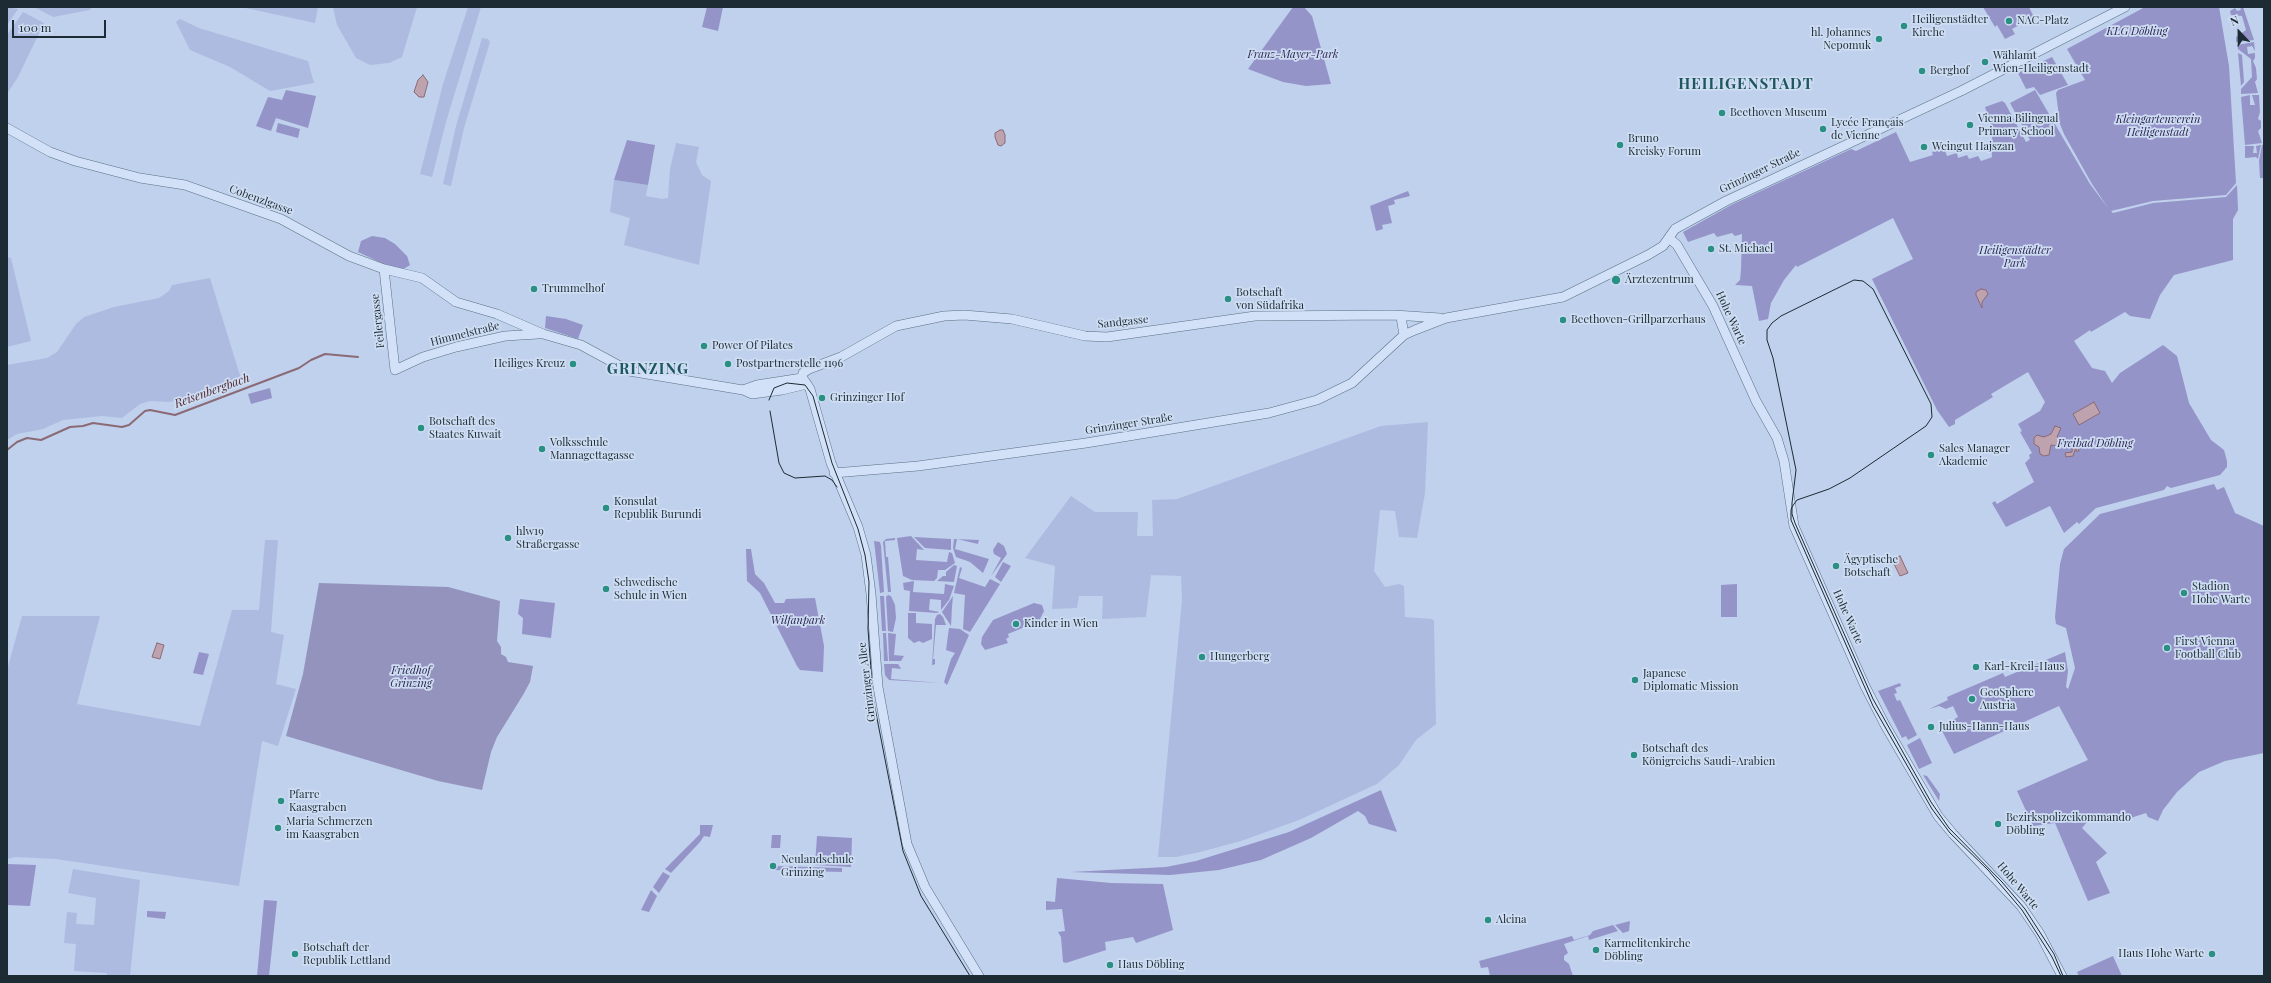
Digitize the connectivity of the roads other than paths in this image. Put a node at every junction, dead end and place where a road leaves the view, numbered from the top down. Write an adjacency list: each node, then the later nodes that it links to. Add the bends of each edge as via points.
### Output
1 (2125, 7): 3 (street, Grinzinger Straße, via 1982,80 1726,201 1675,229)
2 (7, 128): 4 (street, Cobenzlgasse, via 50,152 75,161 140,178 184,185 281,219 349,256)
3 (1669, 238): 7 (street, Grinzinger Straße, via 1664,246 1648,255 1563,297); 15 (street, Hohe Warte, via 1677,245 1713,306 1756,401 1777,438 1784,461 1794,526 1885,725 1938,816 2021,906 2040,934)
4 (384, 269): 5 (street, Cobenzlgasse, via 422,278 456,302); 10 (street, Feilergasse)
5 (497, 314): 8 (street, Himmelstraße)
6 (1401, 317): 7 (street, Sandgasse); 9 (street); 11 (street, Sandgasse, via 1255,316 1107,337 1085,336 1012,319 956,315 935,317 896,326 849,353 815,368)
7 (1446, 318): 9 (street, Grinzinger Straße)
8 (544, 334): 10 (street, Himmelstraße, via 505,336 470,344 423,357); 12 (street, Himmelstraße, via 581,345 637,374)
9 (1404, 335): 13 (street, Grinzinger Straße, via 1363,374 1344,388 1287,410 1086,443 918,466)
10 (395, 370)
11 (804, 381): 12 (street, Himmelstraße, via 757,385); 12 (street, Himmelstraße, via 800,387 765,393 752,394); 13 (street, Grinzinger Allee)
12 (742, 390)
13 (834, 473): 14 (street, Grinzinger Allee, via 858,527 866,555 878,687 908,844 925,887)
14 (979, 976)
15 (2062, 976)

